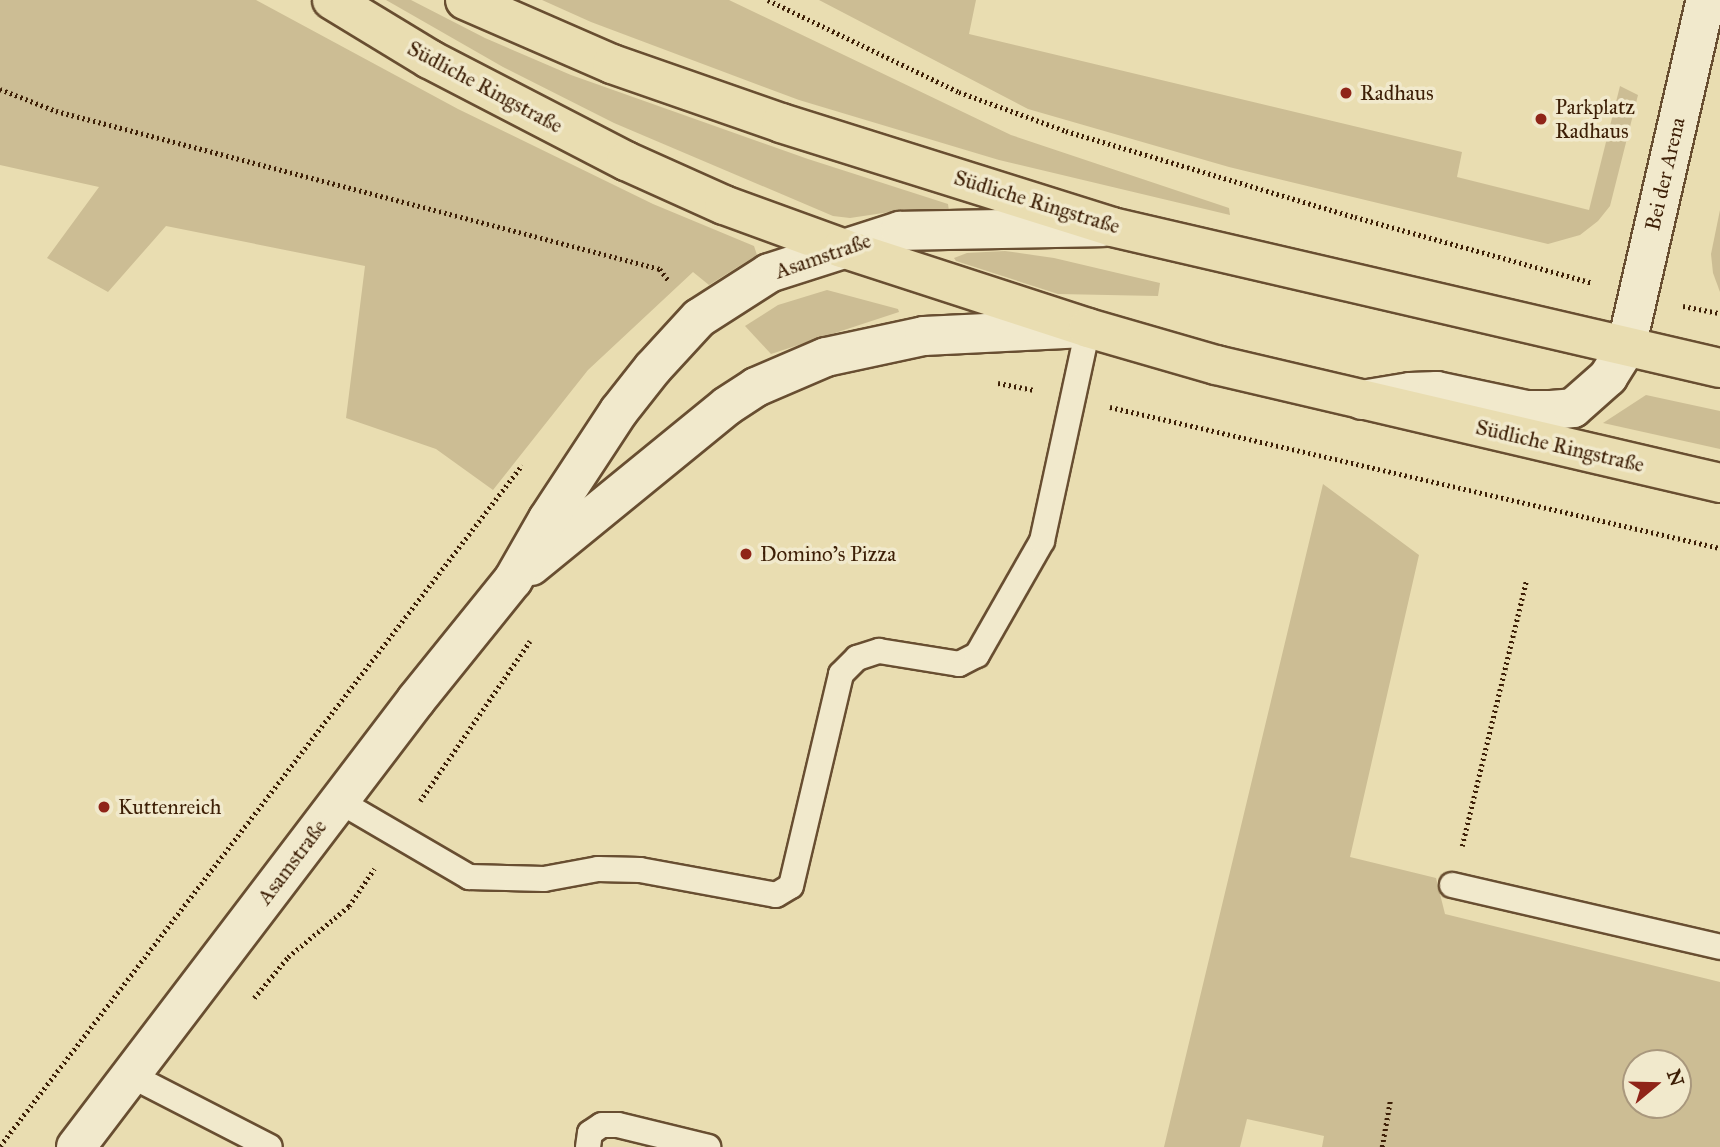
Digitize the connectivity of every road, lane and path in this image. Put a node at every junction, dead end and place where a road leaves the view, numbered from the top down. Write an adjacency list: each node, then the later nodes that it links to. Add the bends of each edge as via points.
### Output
1 (332, 0): 7 (main road, Südliche Ringstraße, via 429,59 626,161 724,205)
2 (465, 0): 6 (main road, Südliche Ringstraße, via 638,74)
3 (768, 0): 8 (path, via 959,92 1066,131)
4 (1706, 0): 11 (street, Bei der Arena)
5 (0, 89): 9 (path, via 56,111)
6 (1112, 227): 7 (street, Asamstraße, via 900,232); 11 (main road, Südliche Ringstraße)
7 (842, 248): 10 (main road, Südliche Ringstraße); 19 (street, Asamstraße, via 769,274 699,318 619,411)
8 (1497, 258)
9 (660, 269)
10 (1088, 328): 14 (lane); 15 (main road, Südliche Ringstraße); 19 (street, Asamstraße, via 924,336 826,357 755,387)
11 (1626, 348): 12 (main road, Südliche Ringstraße); 15 (street, Südliche Ringstraße, via 1608,377 1573,408 1527,410 1437,391)
12 (1720, 368)
13 (992, 382): 14 (path)
14 (1074, 398): 18 (path); 23 (lane, via 1042,541 977,655 958,664 879,651 857,658 841,674 791,886 776,895 640,870 598,869 544,879 468,877)
15 (1360, 400): 17 (main road, Südliche Ringstraße)
16 (529, 456): 29 (path)
17 (1720, 483)
18 (1720, 548)
19 (513, 580): 22 (street, Asamstraße)
20 (1526, 582): 24 (path)
21 (533, 636): 23 (path)
22 (339, 802): 23 (lane); 27 (street, Asamstraße)
23 (397, 835): 26 (path, via 349,906 288,957)
24 (1452, 886): 25 (lane)
25 (1720, 947)
26 (252, 1000)
27 (130, 1075): 30 (street, Asamstraße); 31 (lane)
28 (1390, 1101): 34 (path)
29 (0, 1146)
30 (76, 1147)
31 (270, 1147)
32 (587, 1147): 33 (lane, via 590,1133 602,1125)
33 (708, 1147)
34 (1382, 1147)

